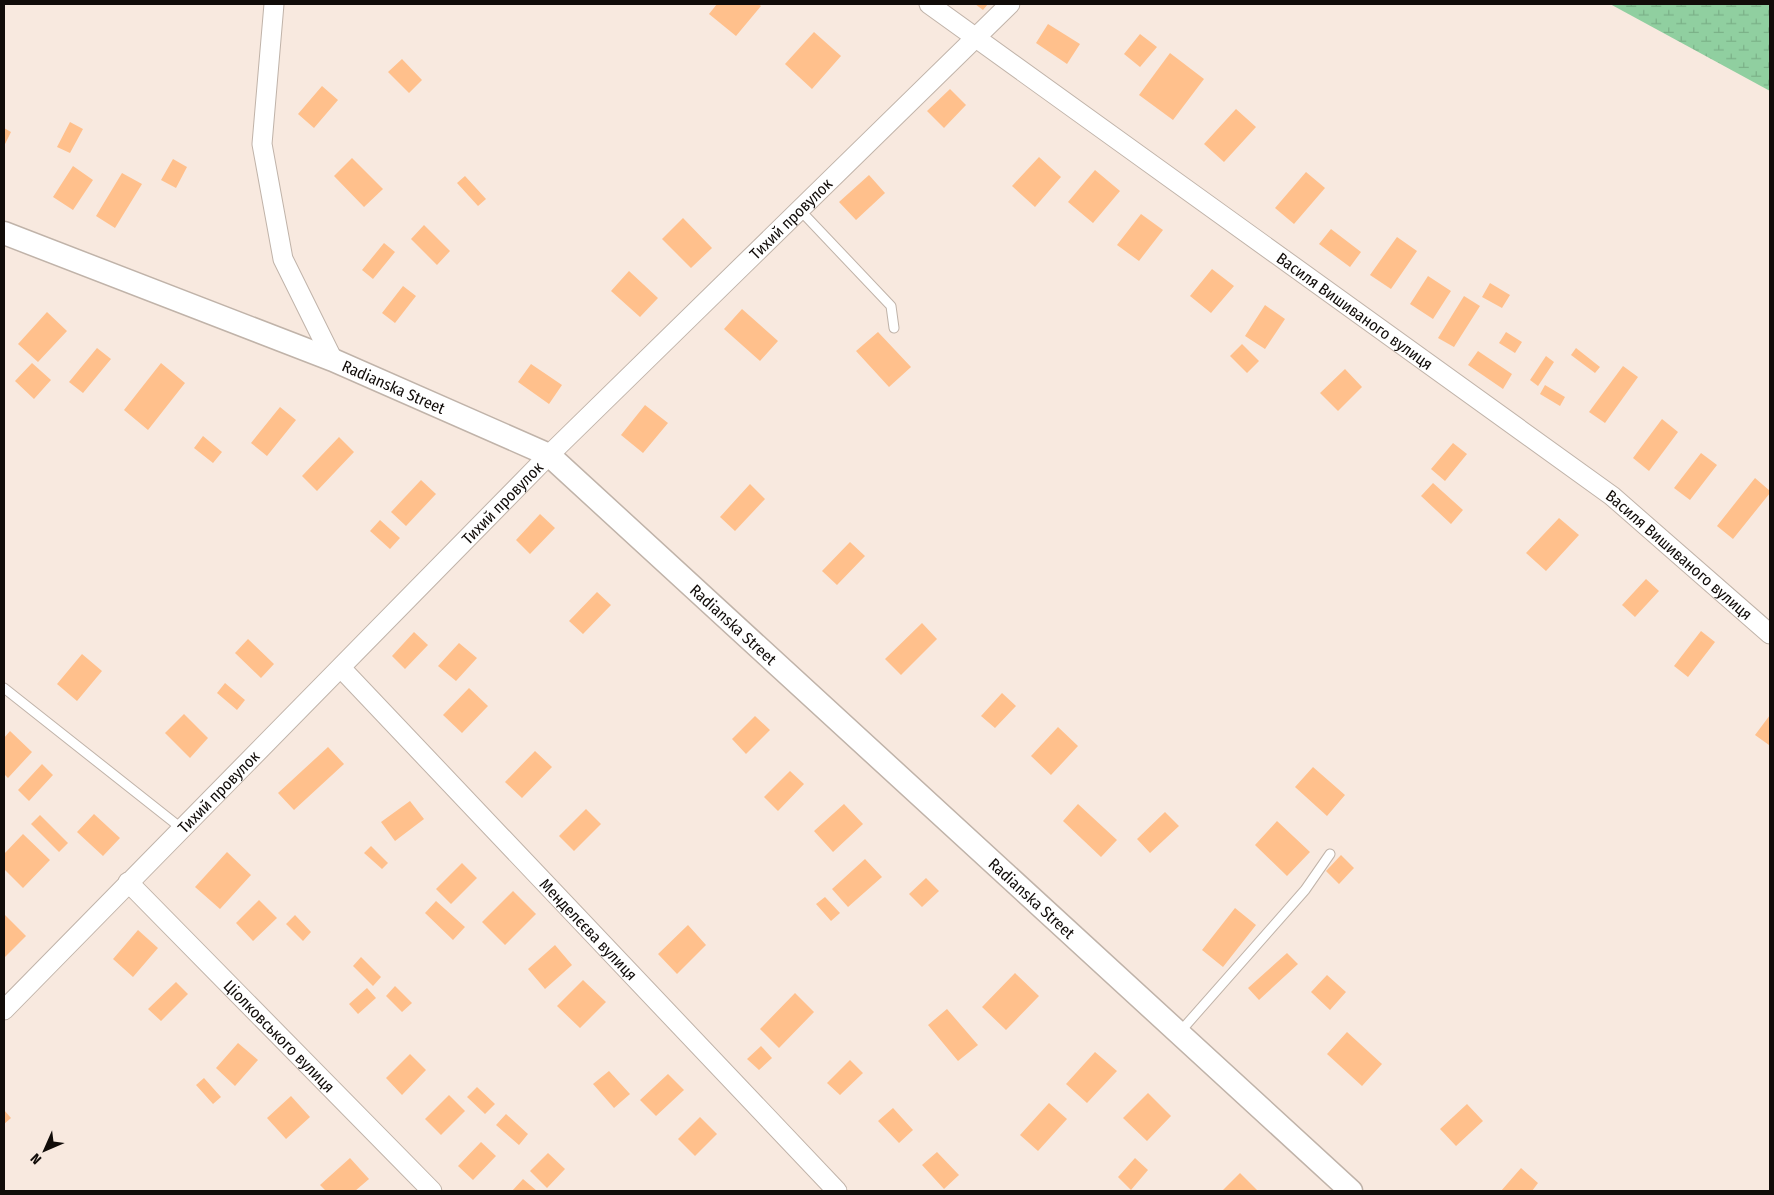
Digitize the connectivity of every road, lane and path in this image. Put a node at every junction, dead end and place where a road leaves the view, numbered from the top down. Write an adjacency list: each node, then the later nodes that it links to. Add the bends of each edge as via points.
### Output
1 (274, 4): 8 (street, via 262,144 283,259)
2 (929, 4): 4 (street, Василя Вишиваного вулиця)
3 (1010, 4): 4 (street, Тихий провулок)
4 (974, 38): 5 (street, Тихий провулок); 10 (street, Василя Вишиваного вулиця, via 1612,496)
5 (800, 210): 7 (lane, via 891,306); 9 (street, Тихий провулок)
6 (4, 233): 8 (street, Radianska Street)
7 (894, 328)
8 (333, 360): 9 (street, Radianska Street)
9 (549, 455): 11 (street, Тихий провулок); 17 (street, Radianska Street)
10 (1770, 634)
11 (341, 668): 13 (street, Тихий провулок); 19 (street, Менделєєва вулиця)
12 (4, 688): 13 (lane)
13 (181, 828): 15 (street, Тихий провулок)
14 (1330, 854): 17 (lane, via 1305,890)
15 (128, 882): 16 (street, Тихий провулок); 18 (street, Ціолковського вулиця)
16 (4, 1010)
17 (1179, 1033): 20 (street, Radianska Street)
18 (432, 1191)
19 (836, 1191)
20 (1351, 1191)

